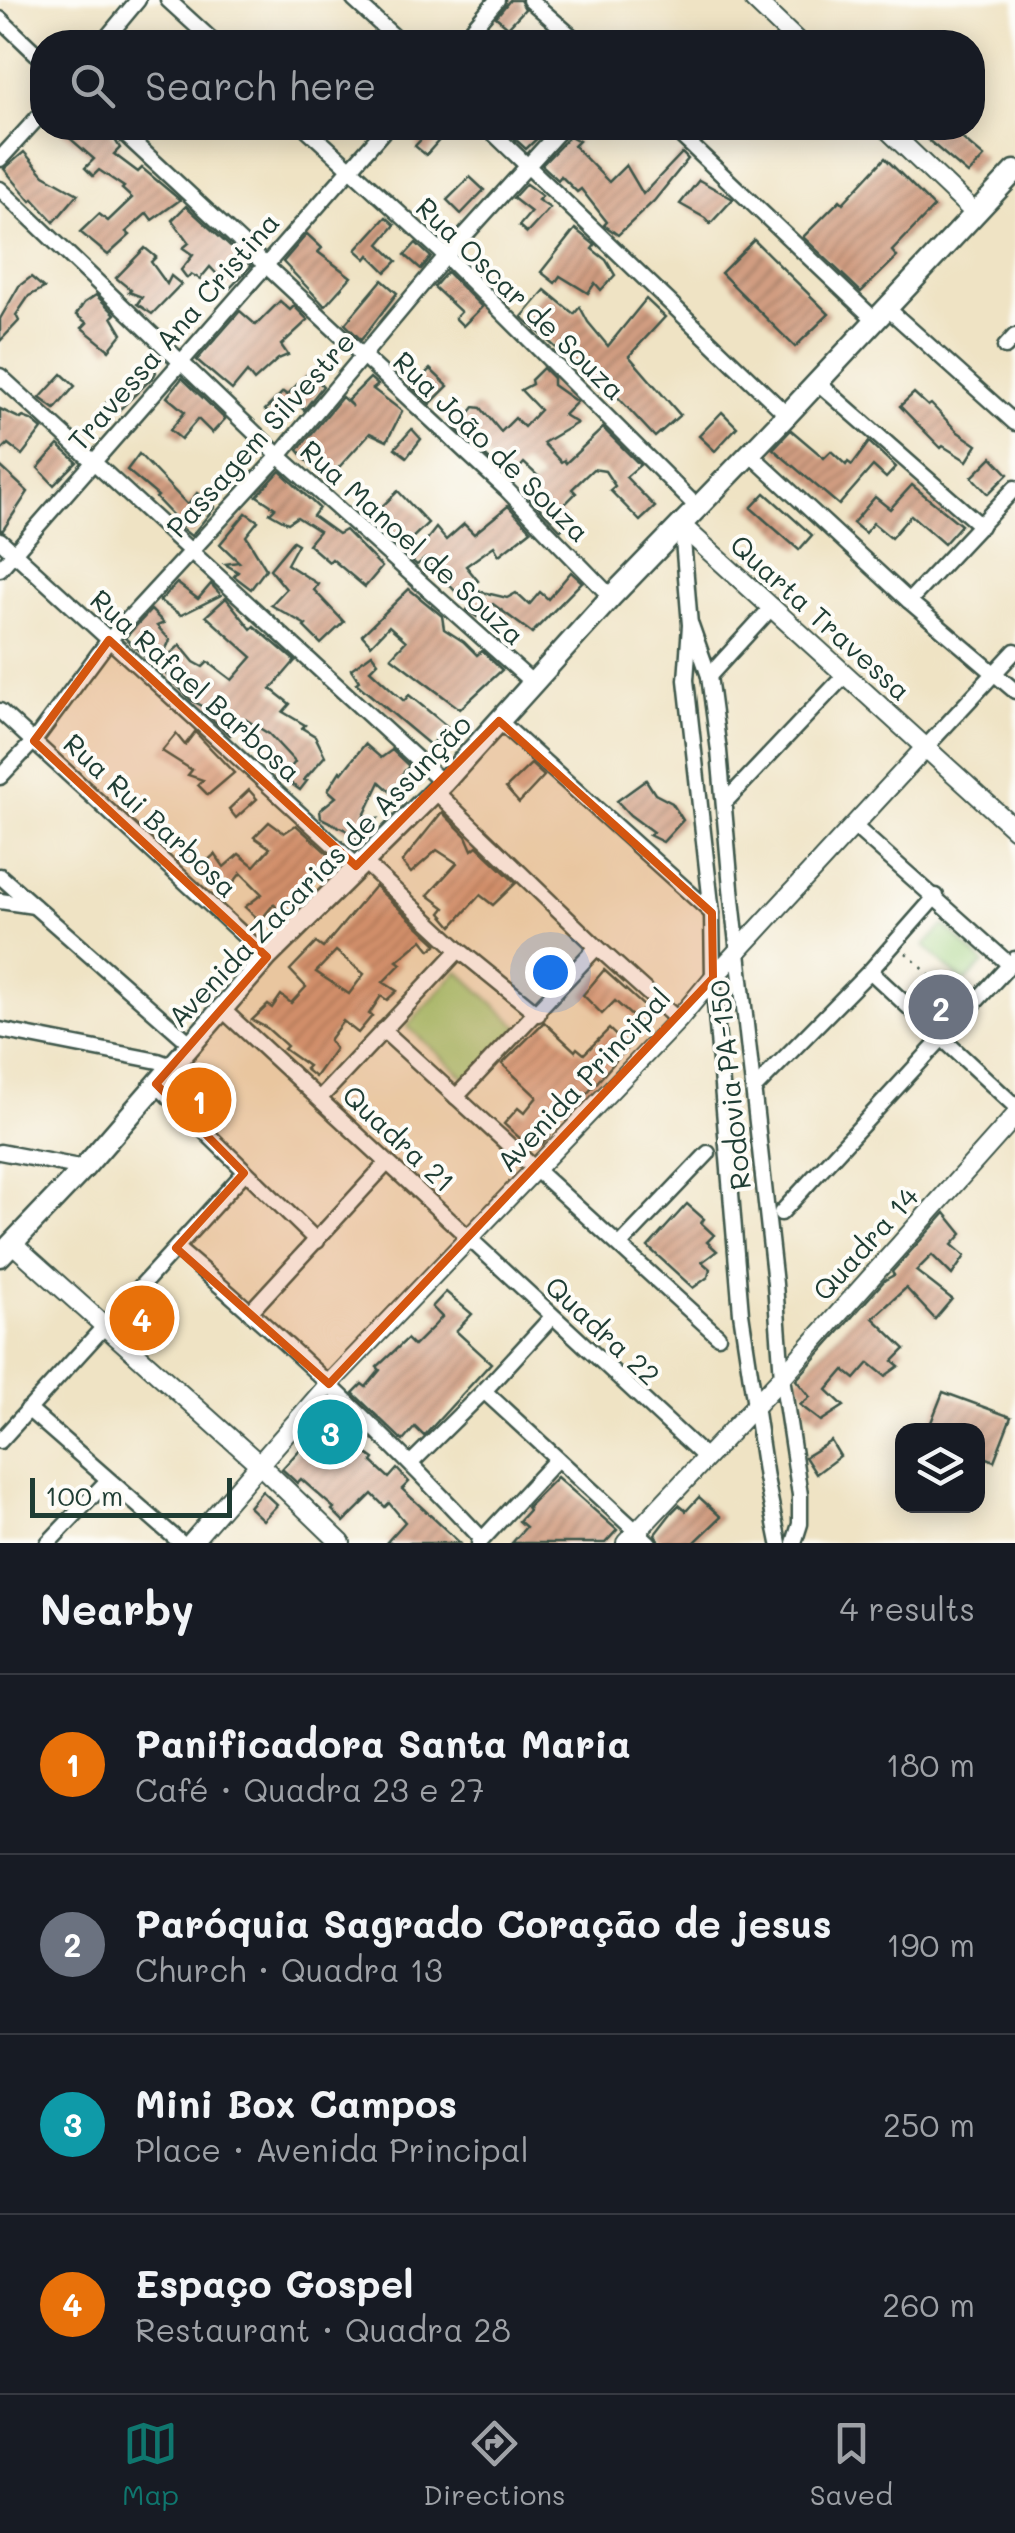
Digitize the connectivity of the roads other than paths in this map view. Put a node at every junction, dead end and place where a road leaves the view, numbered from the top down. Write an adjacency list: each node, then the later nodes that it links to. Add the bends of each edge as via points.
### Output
1 (138, 0): 8 (street)
2 (168, 0): 9 (street)
3 (354, 0): 10 (street)
4 (497, 0): 11 (street)
5 (530, 0): 12 (street)
6 (754, 0): 13 (street)
7 (0, 19): 14 (street)
8 (113, 30)
9 (201, 30)
10 (387, 30)
11 (471, 30)
12 (564, 30)
13 (785, 30)
14 (30, 48)
15 (30, 126): 23 (street)
16 (131, 140): 30 (street, Rua João de Souza)
17 (319, 140): 25 (street, Rua Oscar de Souza)
18 (375, 140): 25 (street, Travessa Ana Cristina)
19 (500, 140): 24 (street)
20 (551, 140): 24 (street, Passagem Silvestre)
21 (686, 140): 31 (street)
22 (899, 140): 28 (street)
23 (0, 159)
24 (527, 167): 29 (street, Passagem Silvestre); 36 (street)
25 (349, 168): 29 (street, Rua Oscar de Souza); 30 (street, Travessa Ana Cristina)
26 (1015, 171): 28 (main road, Avenida Zacarias de Assunção)
27 (0, 189): 33 (street, Rua Manoel de Souza)
28 (975, 213): 31 (main road, Avenida Zacarias de Assunção)
29 (446, 256): 32 (street, Passagem Silvestre); 42 (street, Rua Oscar de Souza)
30 (265, 264): 32 (street, Rua João de Souza); 33 (street, Travessa Ana Cristina)
31 (882, 314): 35 (main road, Avenida Zacarias de Assunção); 37 (street)
32 (364, 358): 39 (street, Passagem Silvestre); 49 (street, Rua João de Souza)
33 (180, 363): 39 (street, Rua Manoel de Souza); 40 (street, Travessa Ana Cristina)
34 (0, 376): 40 (street)
35 (817, 382): 36 (main road, Avenida Zacarias de Assunção); 43 (street)
36 (787, 415): 38 (main road, Avenida Zacarias de Assunção)
37 (1015, 423)
38 (750, 454): 42 (main road, Avenida Zacarias de Assunção); 50 (street)
39 (279, 456): 46 (street, Passagem Silvestre); 58 (street, Rua Manoel de Souza)
40 (92, 461): 46 (street); 47 (street, Travessa Ana Cristina)
41 (1015, 488): 43 (street)
42 (698, 508): 44 (main road, Avenida Zacarias de Assunção)
43 (980, 526): 50 (street)
44 (682, 527): 49 (main road, Avenida Zacarias de Assunção); 51 (street, Quarta Travessa); 52 (street, Rodovia PA-150)
45 (0, 540): 47 (street, Rua Rafael Barbosa)
46 (190, 551): 53 (street, Passagem Silvestre); 65 (street)
47 (13, 552): 48 (street, Travessa Ana Cristina); 53 (street, Rua Rafael Barbosa)
48 (0, 568)
49 (611, 596): 58 (main road, Avenida Zacarias de Assunção)
50 (909, 600): 56 (street)
51 (773, 606): 55 (street, Quarta Travessa); 57 (street)
52 (690, 625): 57 (street, Rodovia PA-150); 74 (street, Rodovia PA-150, via 686,680)
53 (109, 640): 62 (street, Passagem Silvestre); 69 (street, Rua Rafael Barbosa)
54 (1015, 651): 56 (street, Avenida Principal)
55 (846, 674): 63 (street, Quarta Travessa); 66 (street)
56 (995, 674): 59 (street); 63 (street, Avenida Principal)
57 (709, 676): 66 (street, Rodovia PA-150)
58 (534, 684): 61 (main road, Avenida Zacarias de Assunção)
59 (1015, 692)
60 (0, 711): 62 (street, Rua Rui Barbosa)
61 (499, 721): 65 (main road, Avenida Zacarias de Assunção); 74 (street)
62 (34, 741): 64 (street, Passagem Silvestre); 78 (street, Rua Rui Barbosa)
63 (924, 748): 67 (street, Avenida Principal); 68 (street, Quarta Travessa)
64 (0, 778)
65 (439, 787): 69 (main road, Avenida Zacarias de Assunção); 75 (street)
66 (724, 803): 76 (street, Rodovia PA-150)
67 (853, 825): 71 (street); 76 (street, Avenida Principal)
68 (1015, 830)
69 (360, 864): 77 (street, Rua Rafael Barbosa); 78 (main road, Avenida Zacarias de Assunção)
70 (0, 876): 73 (street)
71 (936, 896): 79 (street); 80 (street)
72 (0, 901): 73 (street)
73 (34, 907): 88 (street)
74 (712, 914): 81 (street, Rodovia PA-150)
75 (597, 948): 83 (street); 84 (street)
76 (740, 949): 81 (street, Avenida Principal); 91 (street, Rodovia PA-150)
77 (459, 950): 83 (street, Rua Rafael Barbosa); 86 (street, Quadra 21)
78 (267, 957): 82 (main road, Avenida Zacarias de Assunção)
79 (1013, 962): 87 (street)
80 (870, 971): 87 (street); 91 (street)
81 (713, 978): 84 (street, Avenida Principal); 115 (street, Rodovia PA-150)
82 (222, 1009): 88 (main road, Avenida Zacarias de Assunção); 93 (street)
83 (538, 1014): 92 (street)
84 (678, 1020): 100 (street, Avenida Principal)
85 (0, 1030): 89 (street)
86 (383, 1030): 92 (street); 93 (street, Quadra 21)
87 (943, 1039): 94 (street); 102 (street)
88 (190, 1044): 89 (main road, Avenida Zacarias de Assunção)
89 (172, 1066): 90 (main road, Avenida Zacarias de Assunção)
90 (156, 1084): 99 (main road, Avenida Zacarias de Assunção); 101 (street)
91 (755, 1088): 112 (street, Rodovia PA-150)
92 (456, 1097): 100 (street)
93 (320, 1098): 98 (street, Quadra 21)
94 (1015, 1106)
95 (1015, 1116): 112 (street, Quadra 14)
96 (0, 1152): 99 (street)
97 (708, 1152): 105 (street)
98 (386, 1164): 103 (street, Quadra 21); 104 (street)
99 (84, 1168): 107 (main road, Avenida Zacarias de Assunção)
100 (538, 1168): 103 (street, Avenida Principal); 105 (street)
101 (244, 1172): 104 (street); 106 (street)
102 (781, 1213)
103 (468, 1236): 109 (street, Quadra 22); 113 (street, Avenida Principal)
104 (316, 1240): 108 (street)
105 (621, 1244): 111 (street)
106 (176, 1248): 108 (street); 110 (street)
107 (6, 1249): 110 (street)
108 (251, 1311): 113 (street)
109 (551, 1318): 114 (street); 118 (street, Quadra 22)
110 (102, 1325): 116 (street); 121 (street)
111 (718, 1336)
112 (782, 1376): 115 (street, Quadra 14); 130 (street, Rodovia PA-150, via 800,1495)
113 (329, 1384): 120 (street); 121 (street, Avenida Principal)
114 (484, 1391): 119 (street); 120 (street)
115 (755, 1406): 118 (street, Quadra 14); 129 (street, Rodovia PA-150)
116 (28, 1410): 117 (street); 122 (street)
117 (0, 1441)
118 (706, 1458): 123 (street, Quadra 14)
119 (557, 1459): 123 (street); 124 (street)
120 (411, 1463): 124 (street)
121 (258, 1464): 127 (street, Avenida Principal); 128 (street)
122 (108, 1480): 125 (street); 126 (street)
123 (637, 1539)
124 (480, 1541)
125 (48, 1543)
126 (180, 1543)
127 (191, 1543)
128 (341, 1543)
129 (780, 1543)
130 (794, 1543)

